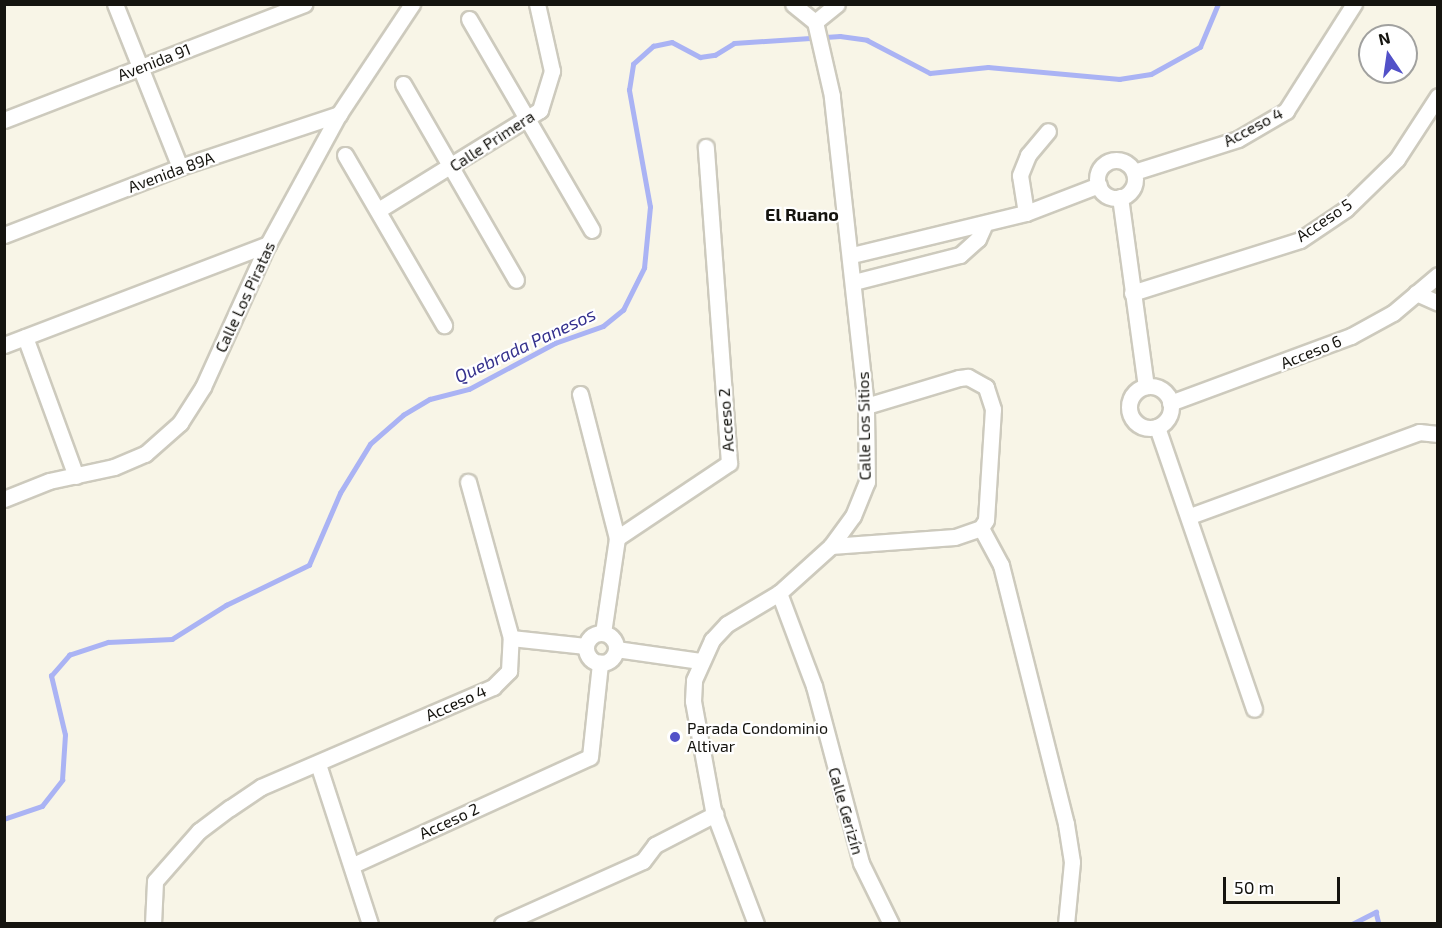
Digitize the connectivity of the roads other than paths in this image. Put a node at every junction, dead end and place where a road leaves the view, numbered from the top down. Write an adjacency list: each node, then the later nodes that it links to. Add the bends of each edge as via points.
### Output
1 (115, 4): 10 (street)
2 (304, 4): 10 (street, Avenida 91)
3 (412, 4): 13 (street, Calle Los Piratas)
4 (537, 4): 14 (street, Calle Primera, via 551,79 546,100)
5 (793, 4): 9 (street)
6 (837, 4): 9 (street)
7 (1354, 4): 21 (street, Acceso 4, via 1286,111 1238,139)
8 (469, 19): 14 (street)
9 (815, 22): 30 (street, Calle Los Sitios, via 832,96)
10 (140, 67): 15 (street, Avenida 91); 19 (street)
11 (403, 84): 20 (street)
12 (1437, 96): 35 (street, Acceso 5, via 1397,159 1346,209 1300,240)
13 (339, 114): 19 (street, Avenida 89A); 29 (street, Calle Los Piratas)
14 (528, 119): 20 (street, Calle Primera); 27 (street)
15 (4, 120)
16 (1048, 131): 25 (street, via 1028,154 1020,175)
17 (706, 147): 51 (street, Acceso 2, via 729,463)
18 (345, 155): 24 (street)
19 (180, 167): 28 (street, Avenida 89A)
20 (453, 167): 24 (street, Calle Primera); 32 (street)
21 (1134, 172): 22 (street, via 1126,162 1113,160 1102,167); 23 (street, via 1131,190)
22 (1099, 185): 23 (street, via 1107,195); 25 (street)
23 (1120, 197): 35 (street)
24 (380, 209): 37 (street)
25 (1026, 213): 26 (street)
26 (985, 223): 30 (street); 33 (street, via 978,239 960,255)
27 (592, 230)
28 (4, 235)
29 (268, 244): 38 (street); 46 (street, Calle Los Piratas, via 203,387 180,423 145,454)
30 (852, 255): 33 (street, Calle Los Sitios)
31 (1437, 275): 34 (street, Acceso 6)
32 (516, 279)
33 (854, 282): 43 (street, Calle Los Sitios)
34 (1416, 292): 36 (street); 42 (street, Acceso 6, via 1393,313 1352,336)
35 (1132, 293): 40 (street)
36 (1437, 303)
37 (444, 326)
38 (25, 337): 39 (street); 46 (street)
39 (4, 345)
40 (1146, 386): 42 (street, via 1164,392); 44 (street, via 1131,399 1130,412 1137,424)
41 (580, 394): 51 (street)
42 (1170, 403): 44 (street, via 1169,414)
43 (866, 406): 50 (street, via 959,378 968,377 986,387 993,409 991,476); 52 (street, Calle Los Sitios, via 867,482 853,516)
44 (1157, 427): 49 (street)
45 (1437, 434): 49 (street, via 1419,432)
46 (75, 476): 48 (street, Calle Los Piratas, via 49,481)
47 (468, 482): 55 (street, Acceso 4)
48 (4, 499)
49 (1190, 516): 60 (street)
50 (981, 528): 52 (street, via 955,537); 69 (street, via 1001,565 1066,825 1072,862)
51 (617, 538): 54 (street)
52 (831, 546): 53 (street, Calle Los Sitios)
53 (778, 592): 58 (street, Calle Los Sitios, via 727,624); 68 (street, Calle Gerizín, via 814,686 861,863)
54 (603, 633): 56 (street, via 594,635); 57 (street, via 614,640)
55 (511, 638): 56 (street); 61 (street, Acceso 4, via 508,671 493,687)
56 (586, 646): 59 (street, via 588,655)
57 (616, 649): 58 (street); 59 (street, via 612,658)
58 (699, 661): 62 (street, Calle Los Sitios, via 693,701)
59 (600, 663): 63 (street, Acceso 2, via 590,757)
60 (1254, 710)
61 (318, 764): 63 (street); 64 (street, via 261,787 199,831 155,881)
62 (715, 814): 66 (street, via 655,845 643,861); 67 (street, Calle Los Sitios)
63 (353, 865): 65 (street)
64 (153, 924)
65 (370, 924)
66 (502, 924)
67 (756, 924)
68 (891, 924)
69 (1066, 924)

